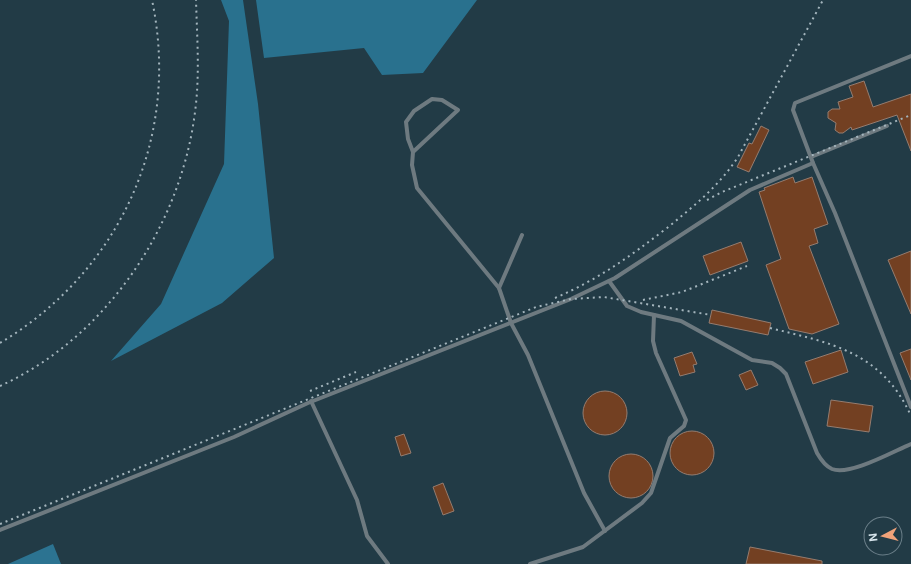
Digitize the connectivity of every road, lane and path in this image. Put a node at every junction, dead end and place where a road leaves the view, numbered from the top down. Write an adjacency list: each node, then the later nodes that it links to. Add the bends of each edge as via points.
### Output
1 (911, 56): 4 (lane, via 795,103 794,110)
2 (888, 126): 4 (lane)
3 (413, 152): 3 (lane, via 439,129 458,110 442,100 432,99 414,111 406,122); 8 (lane, via 412,165 417,188)
4 (811, 157): 5 (lane)
5 (813, 163): 7 (lane, via 750,190); 12 (lane)
6 (522, 235): 8 (lane)
7 (609, 281): 9 (lane, via 627,306); 10 (lane)
8 (499, 288): 10 (lane)
9 (654, 315): 13 (lane, via 681,321 752,360 780,368 786,374 823,463 833,469 842,470 859,466); 15 (lane, via 653,341 656,352 686,420 684,426 670,438 651,493)
10 (511, 323): 11 (lane); 15 (lane, via 528,355 584,493)
11 (311, 401): 14 (lane, via 234,437); 16 (lane, via 357,500 367,536)
12 (911, 407)
13 (911, 444)
14 (0, 530)
15 (605, 531): 17 (lane, via 583,547)
16 (388, 564)
17 (530, 564)

